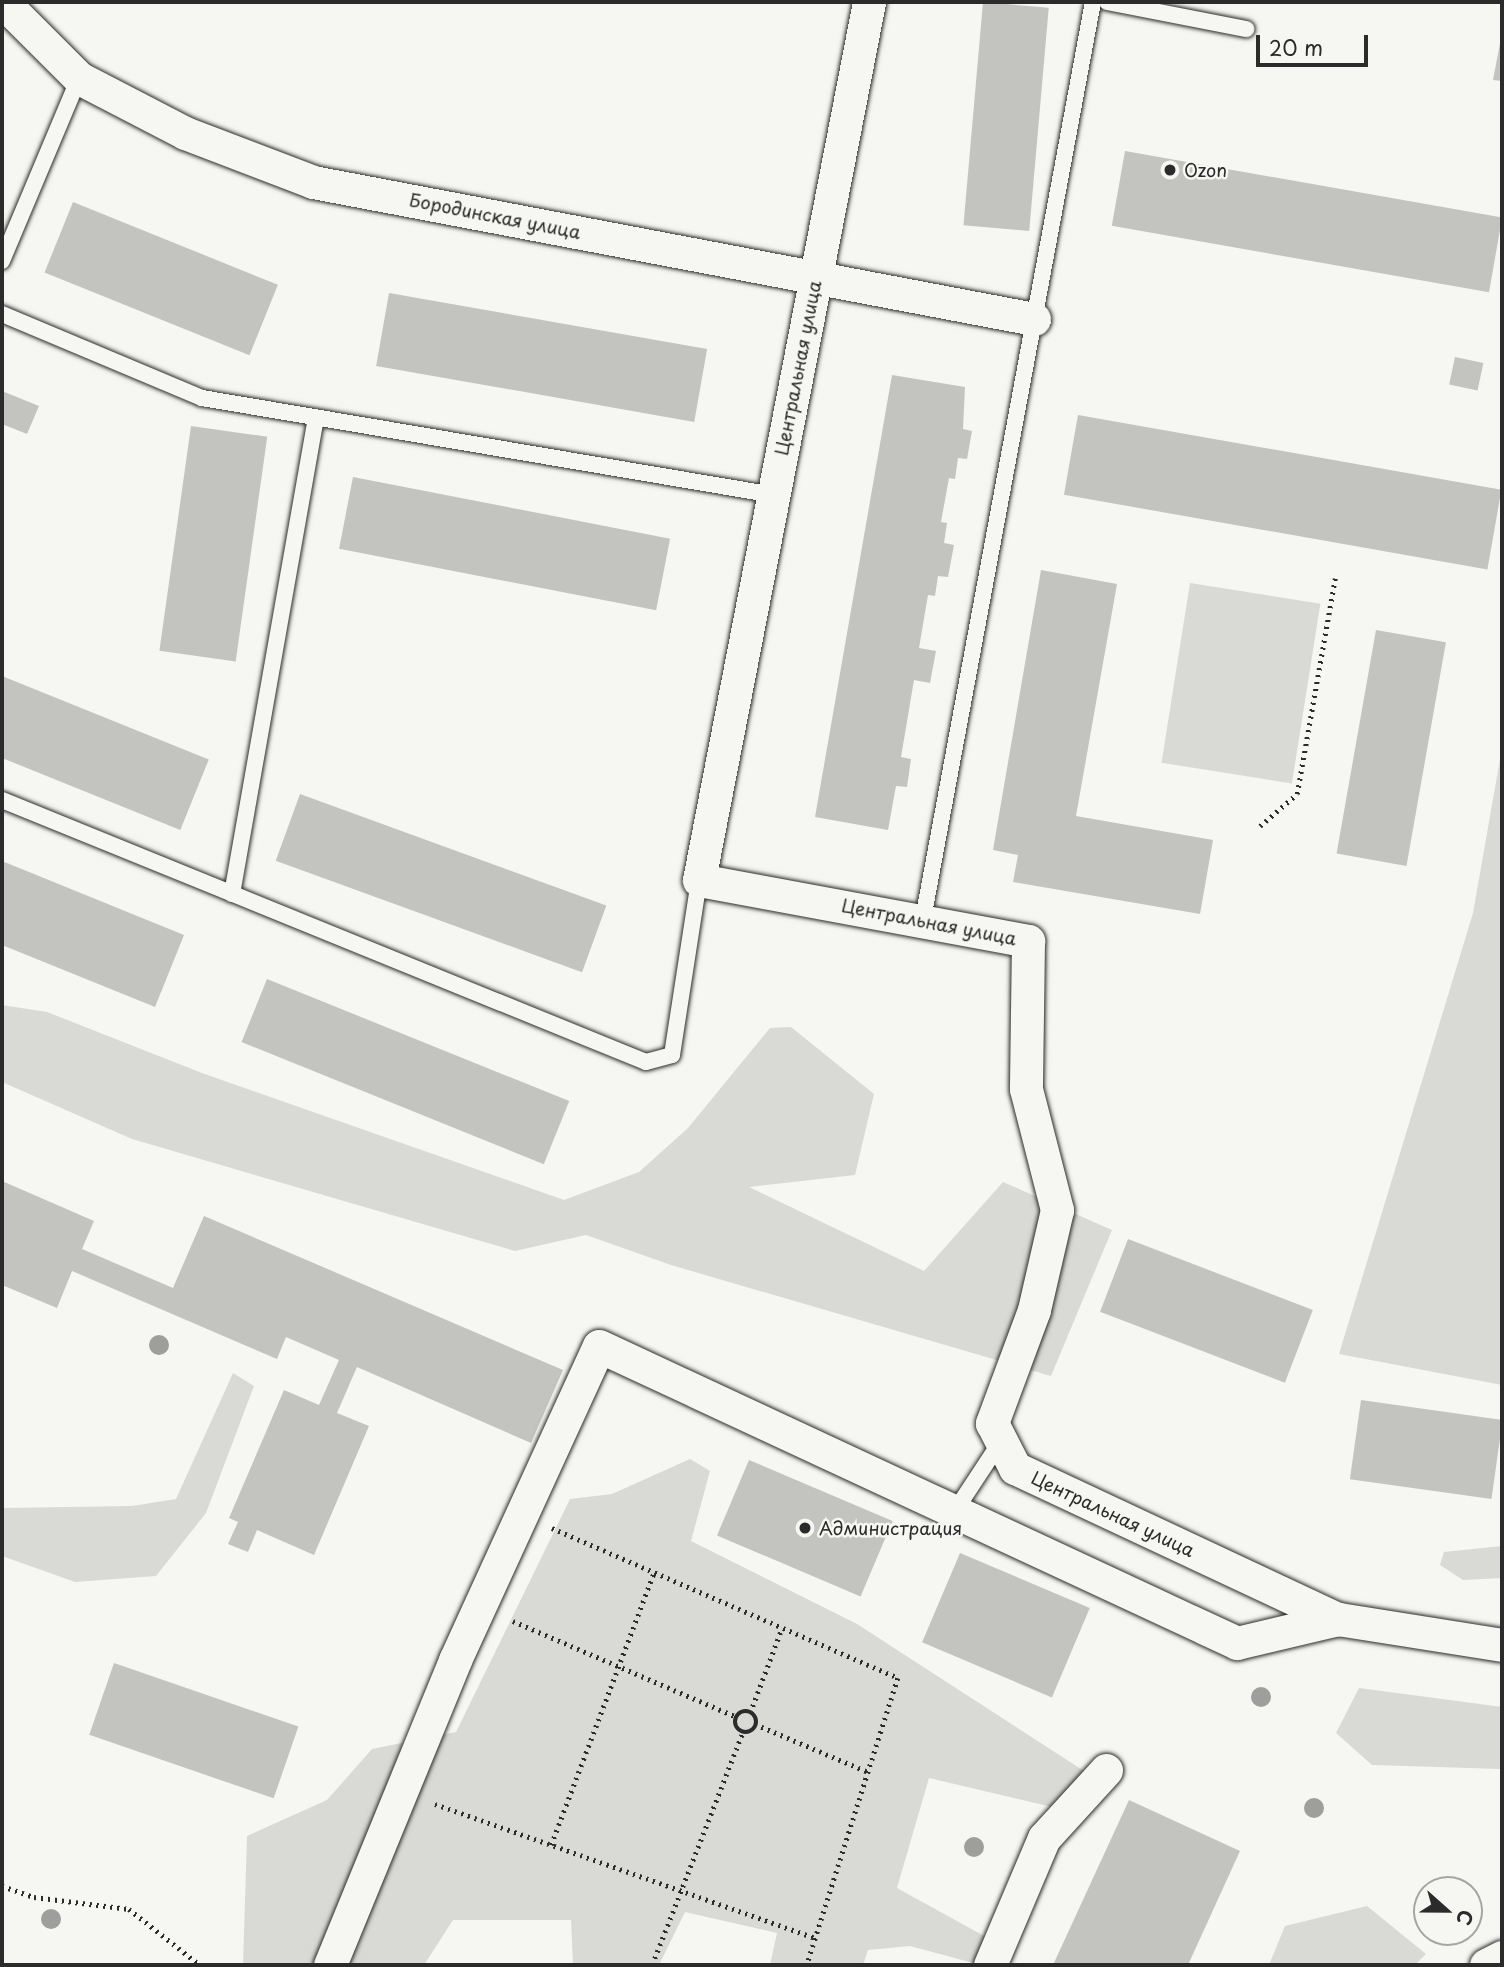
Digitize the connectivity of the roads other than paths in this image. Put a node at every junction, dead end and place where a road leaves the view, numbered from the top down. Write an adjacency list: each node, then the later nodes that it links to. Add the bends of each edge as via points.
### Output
1 (3, 2): 6 (street, Бородинская улица)
2 (869, 2): 8 (street, Центральная улица)
3 (1093, 2): 10 (lane)
4 (1107, 2): 5 (lane)
5 (1246, 29)
6 (79, 78): 7 (lane); 8 (street, Бородинская улица, via 185,133 313,182)
7 (2, 261)
8 (816, 278): 10 (street, Бородинская улица); 12 (street, Центральная улица)
9 (2, 314): 11 (lane, via 202,398)
10 (1034, 319): 16 (lane)
11 (316, 418): 12 (lane); 15 (lane)
12 (774, 495): 14 (street, Центральная улица)
13 (2, 800): 15 (lane)
14 (699, 880): 15 (lane, via 672,1055 646,1062); 16 (street, Центральная улица)
15 (232, 894)
16 (923, 919): 17 (street, Центральная улица, via 1028,941 1026,1089 1057,1210 1034,1310 992,1423)
17 (1001, 1441): 18 (lane); 19 (street, Центральная улица, via 1015,1468)
18 (955, 1511): 19 (street, via 1237,1643); 23 (street, via 599,1346 479,1607)
19 (1338, 1619): 20 (street, Центральная улица)
20 (1502, 1645)
21 (1106, 1770): 24 (street, via 1044,1838)
22 (1502, 1957): 25 (street)
23 (330, 1965)
24 (990, 1965)
25 (1486, 1965)

